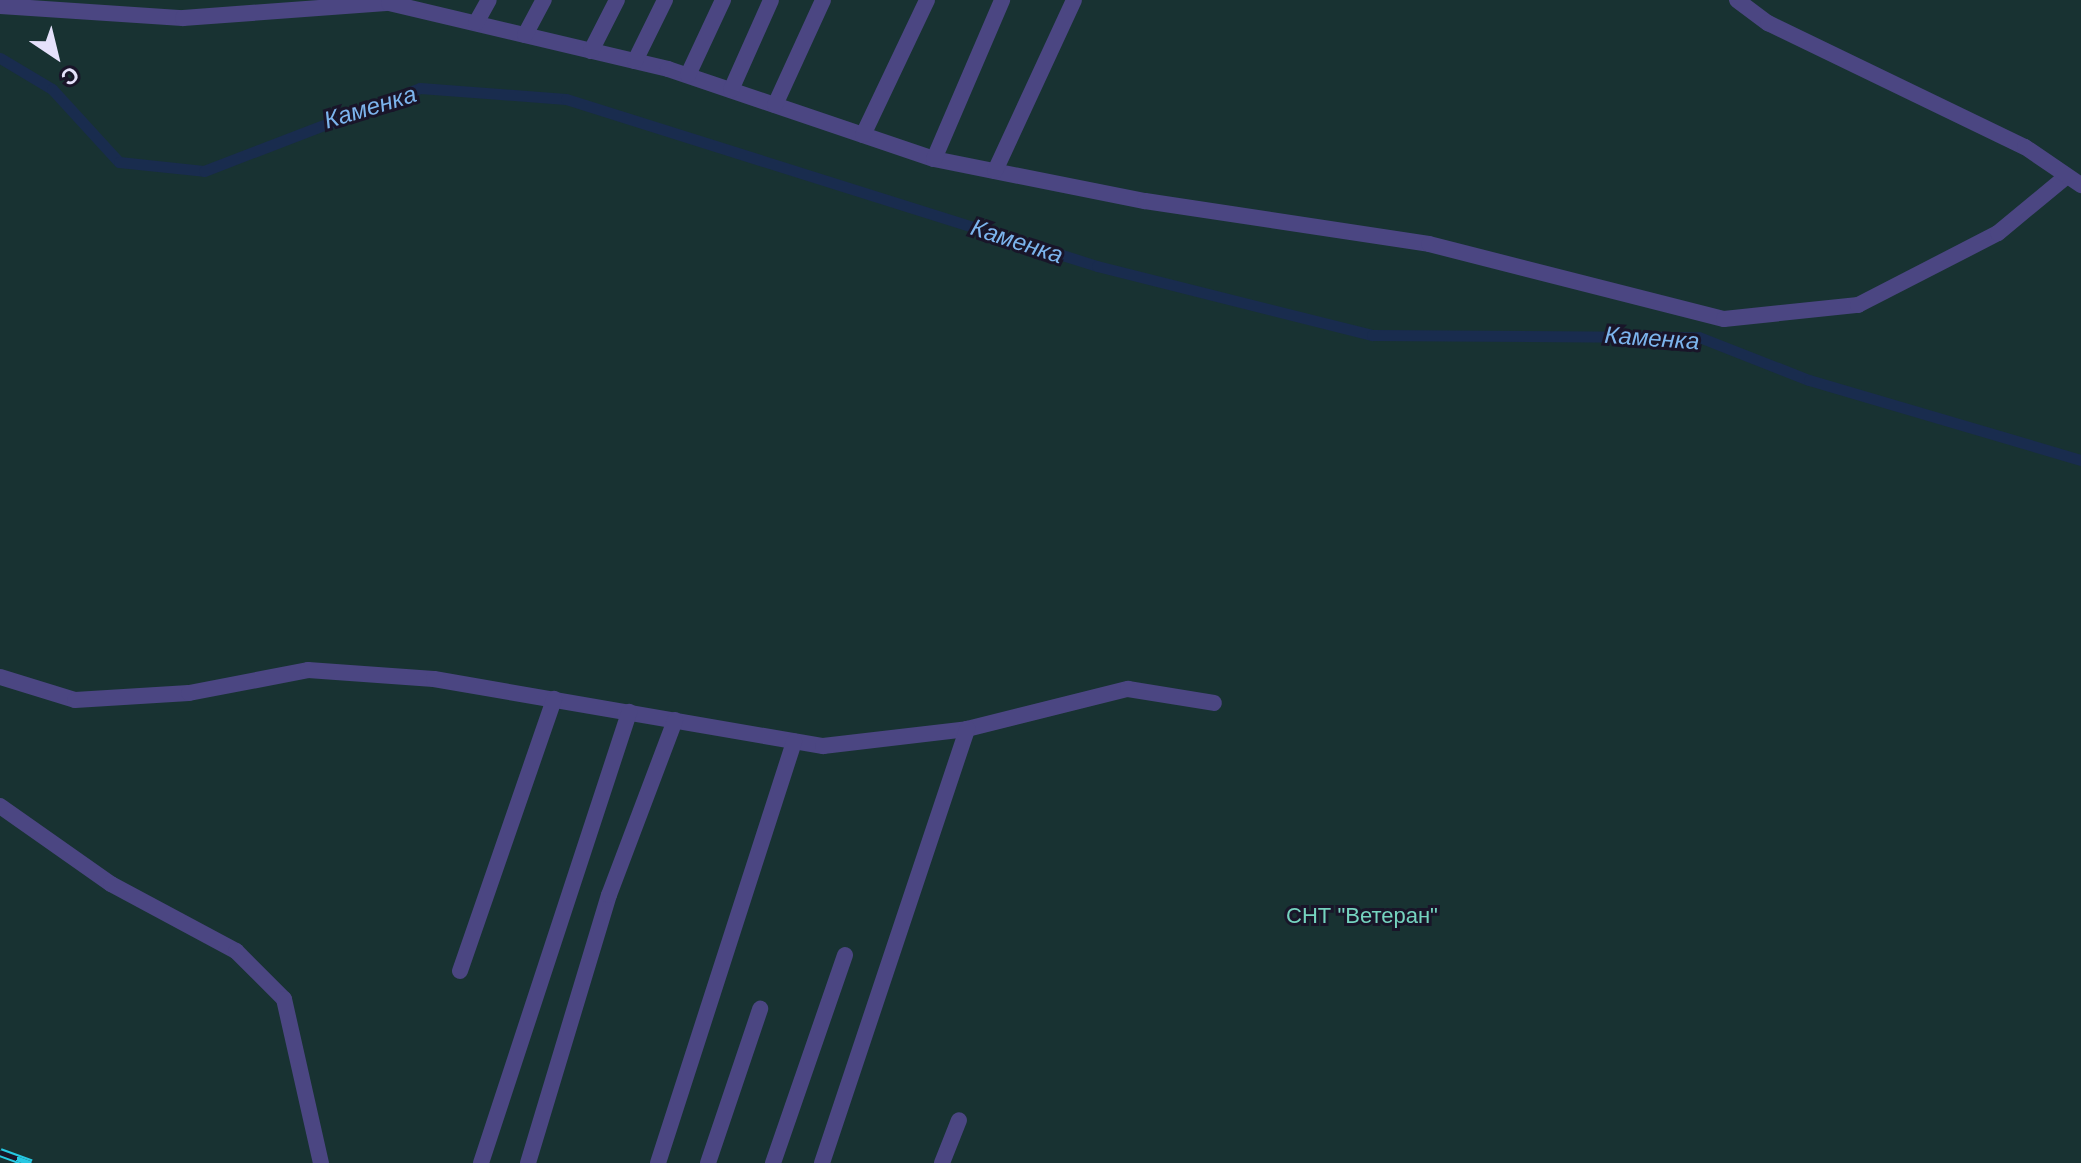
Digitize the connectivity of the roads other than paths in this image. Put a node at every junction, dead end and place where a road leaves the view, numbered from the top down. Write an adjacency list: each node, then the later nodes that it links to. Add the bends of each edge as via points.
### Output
1 (147, 0): 22 (street)
2 (191, 0): 23 (street)
3 (489, 0): 24 (street)
4 (544, 0): 25 (street)
5 (617, 0): 26 (street)
6 (665, 0): 27 (street)
7 (723, 0): 28 (street)
8 (771, 0): 29 (street)
9 (823, 0): 30 (street)
10 (927, 0): 31 (street)
11 (1002, 0): 32 (street)
12 (1074, 0): 33 (street)
13 (1737, 0): 34 (street, via 1768,23 2025,147)
14 (390, 2): 15 (street); 20 (street)
15 (342, 4): 17 (street)
16 (45, 5): 18 (street); 19 (street)
17 (291, 5): 21 (street)
18 (0, 6)
19 (97, 7): 22 (street)
20 (436, 7): 24 (street)
21 (232, 8): 23 (street)
22 (139, 16): 23 (street)
23 (183, 18)
24 (476, 23): 25 (street)
25 (525, 35): 26 (street)
26 (591, 51): 27 (street)
27 (635, 61): 28 (street)
28 (688, 75): 29 (street)
29 (731, 90): 30 (street)
30 (775, 105): 31 (street)
31 (863, 135): 32 (street)
32 (934, 159): 33 (street)
33 (995, 171): 34 (street, via 1429,244 1724,319 1858,305 1998,233)
34 (2074, 181)
35 (0, 677): 36 (street, via 75,700 189,693 308,670 434,679)
36 (554, 699): 38 (street); 44 (street)
37 (1214, 703): 40 (street, via 1128,689)
38 (629, 712): 39 (street); 48 (street)
39 (675, 720): 41 (street); 49 (street, via 609,895)
40 (967, 729): 41 (street, via 823,746); 53 (street)
41 (794, 741): 50 (street)
42 (0, 806): 47 (street, via 111,884 236,951 284,999)
43 (845, 955): 52 (street)
44 (460, 971)
45 (760, 1009): 51 (street)
46 (959, 1120): 54 (street)
47 (321, 1163)
48 (481, 1163)
49 (528, 1163)
50 (658, 1163)
51 (708, 1163)
52 (773, 1163)
53 (822, 1163)
54 (942, 1163)

